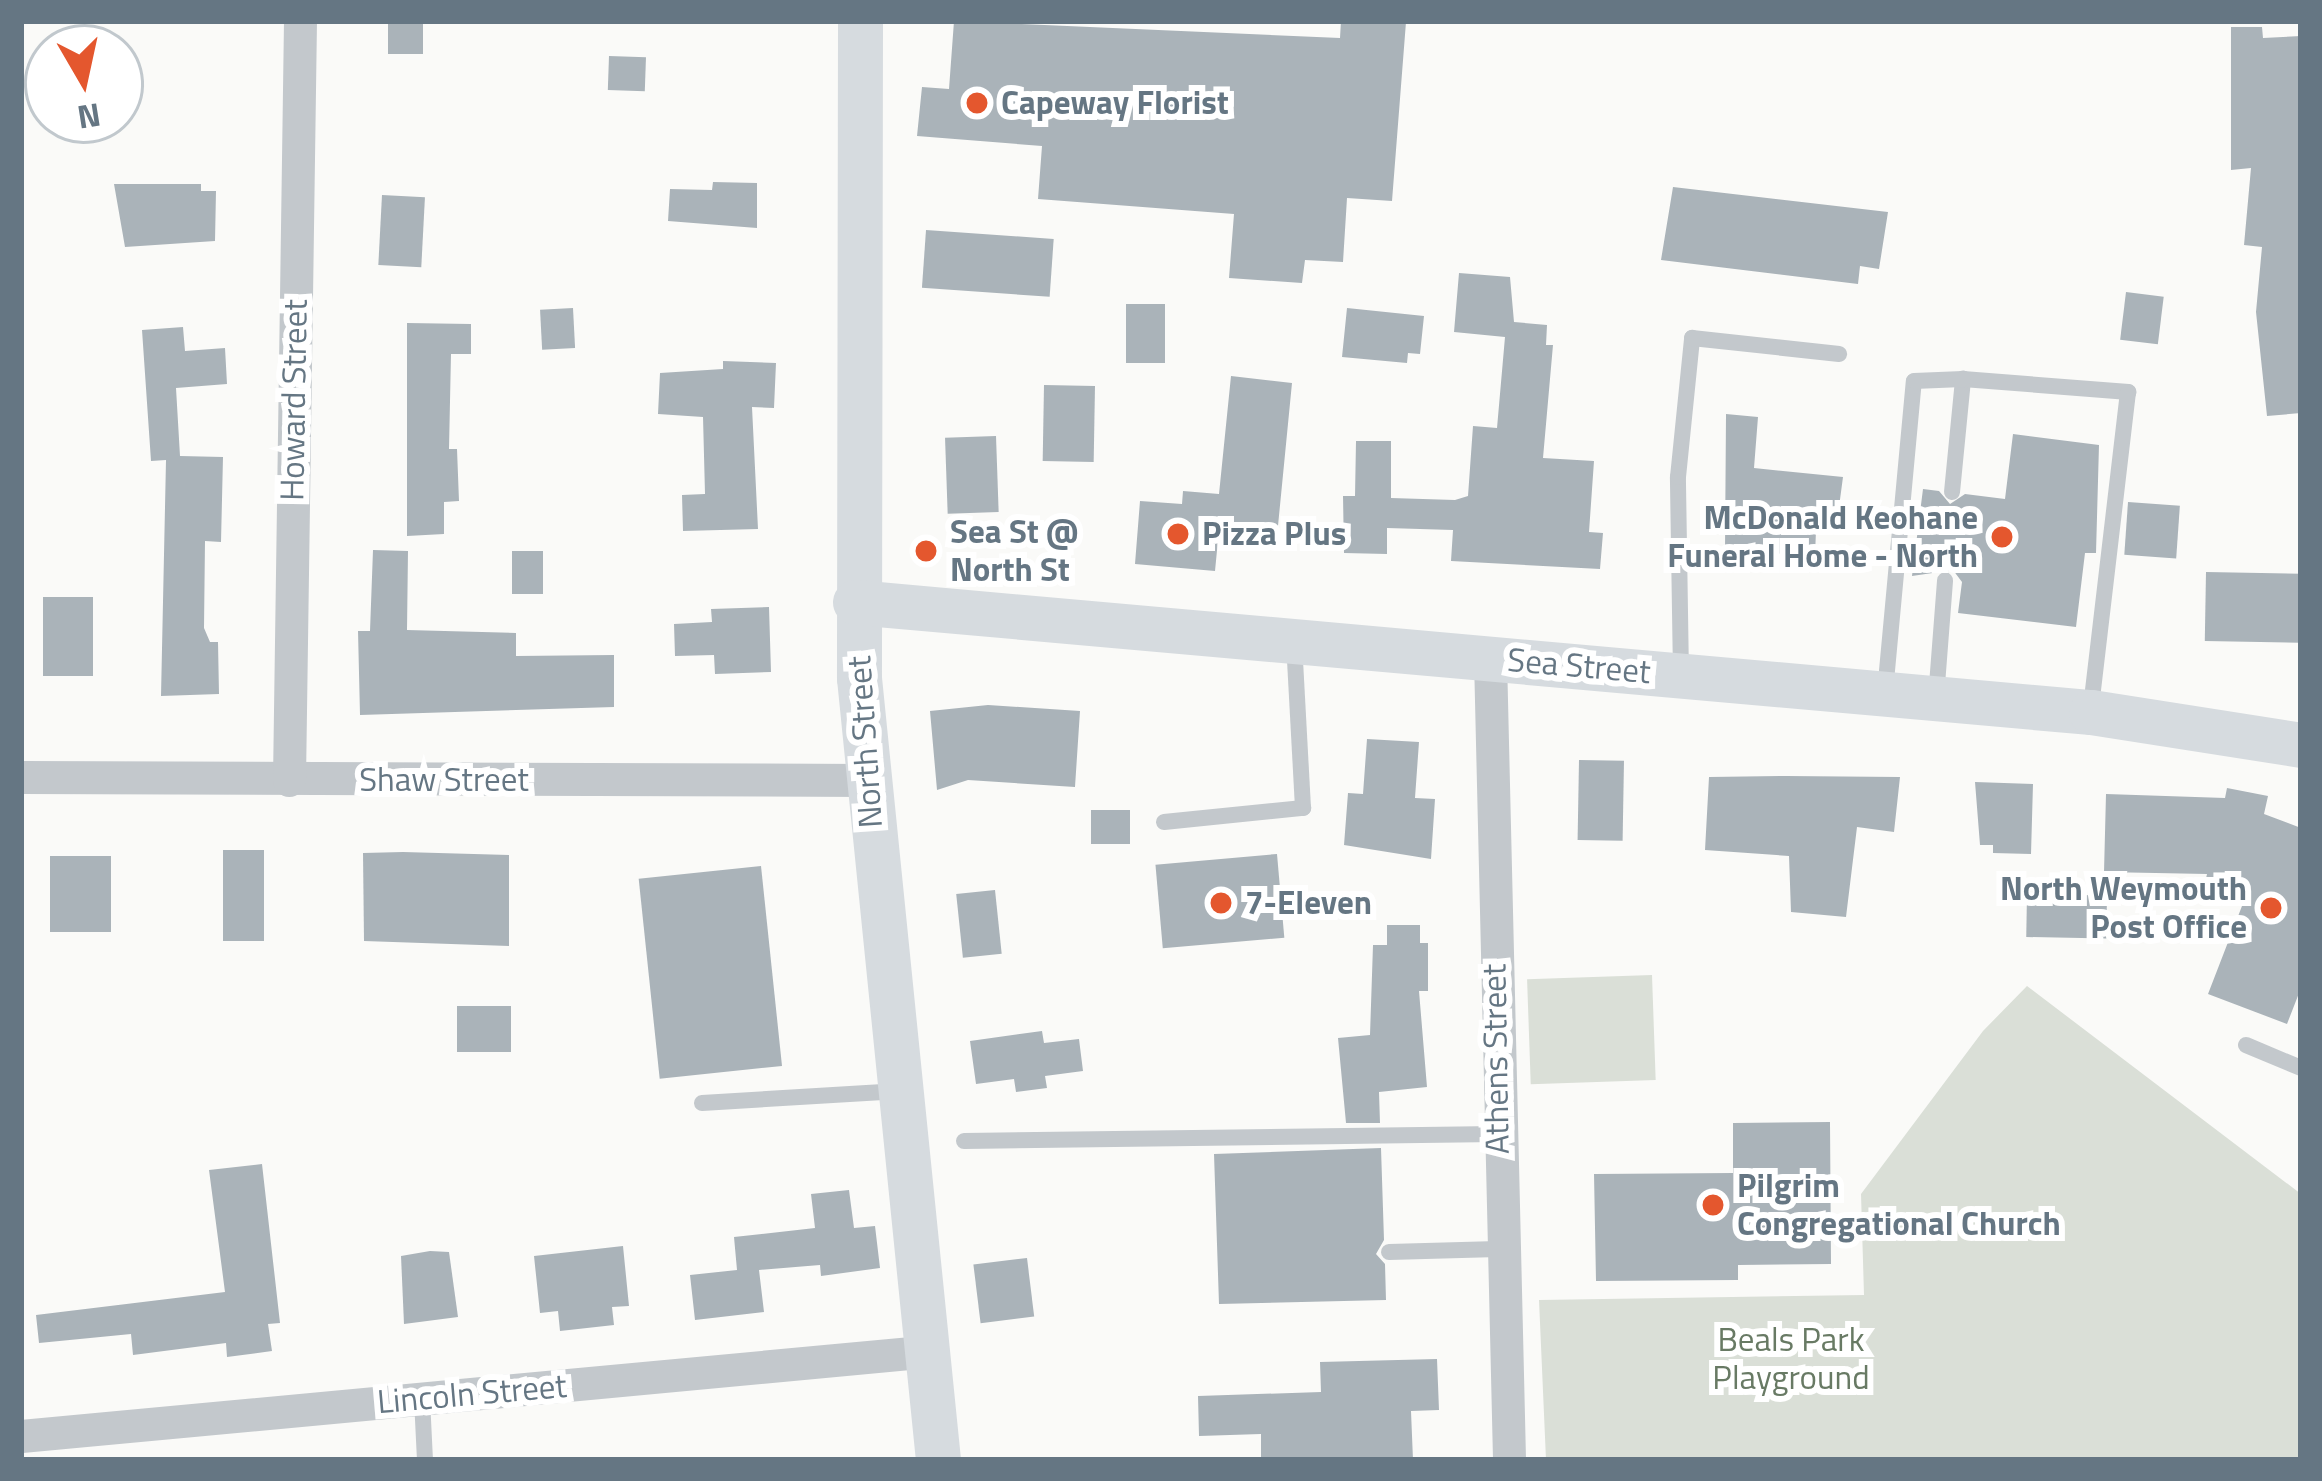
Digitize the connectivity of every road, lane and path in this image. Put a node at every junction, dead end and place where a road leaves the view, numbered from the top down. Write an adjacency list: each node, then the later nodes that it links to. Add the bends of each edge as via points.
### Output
1 (300, 21): 16 (street, Howard Street)
2 (860, 21): 7 (street, North Street)
3 (1839, 354): 10 (lane, via 1692,338 1678,477)
4 (1963, 379): 5 (lane); 11 (lane, via 1913,381); 13 (lane, via 2128,392)
5 (1952, 492)
6 (1945, 580): 12 (lane)
7 (856, 602): 8 (street, Sea Street); 17 (street, North Street)
8 (1294, 640): 9 (street, Sea Street); 18 (lane, via 1303,808)
9 (1490, 658): 10 (street, Sea Street); 23 (street, Athens Street)
10 (1681, 676): 11 (street, Sea Street)
11 (1885, 693): 12 (street, Sea Street)
12 (1936, 699): 13 (street, Sea Street)
13 (2090, 712): 14 (street, Sea Street)
14 (2301, 745)
15 (21, 777): 16 (street, Shaw Street)
16 (290, 779): 17 (street, Shaw Street)
17 (867, 780): 21 (street, North Street)
18 (1163, 822)
19 (2246, 1045): 20 (lane)
20 (2301, 1068)
21 (897, 1090): 22 (lane); 27 (street, North Street)
22 (702, 1103)
23 (1497, 1135): 24 (lane); 25 (street, Athens Street)
24 (964, 1141)
25 (1498, 1249): 26 (lane); 32 (street, Athens Street)
26 (1389, 1252)
27 (922, 1352): 28 (street, Lincoln Street); 31 (street, North Street)
28 (422, 1399): 29 (street, Lincoln Street); 30 (lane)
29 (21, 1436)
30 (425, 1460)
31 (938, 1460)
32 (1509, 1460)

